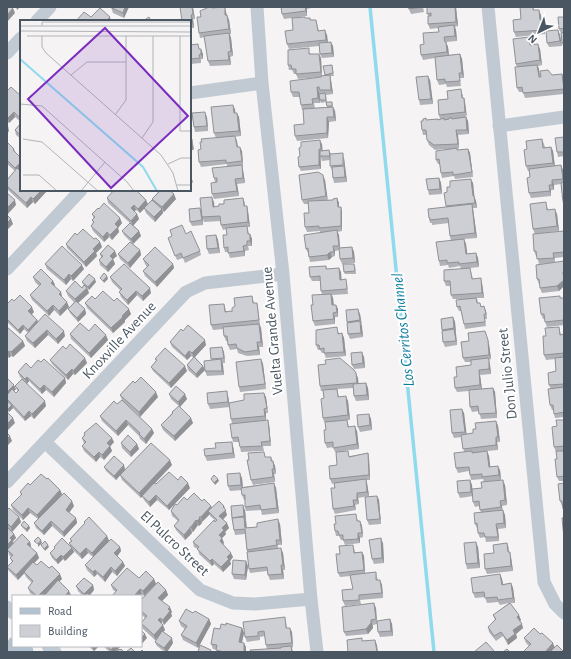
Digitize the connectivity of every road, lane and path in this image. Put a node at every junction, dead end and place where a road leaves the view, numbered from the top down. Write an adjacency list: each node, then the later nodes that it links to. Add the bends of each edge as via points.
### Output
1 (50, 7): 4 (street)
2 (257, 7): 7 (street, Vuelta Grande Avenue)
3 (488, 7): 10 (street)
4 (38, 20)
5 (20, 39): 6 (street)
6 (7, 53)
7 (262, 83): 8 (street); 13 (street, Vuelta Grande Avenue)
8 (191, 93)
9 (564, 117): 10 (street)
10 (499, 126): 17 (street, Don Julio Street, via 544,582 555,604)
11 (80, 191): 12 (street)
12 (7, 269)
13 (283, 274): 14 (street, Knoxville Avenue, via 205,283 186,292); 16 (street, Vuelta Grande Avenue)
14 (45, 442): 15 (street, Knoxville Avenue); 16 (street, El Pulcro Street, via 200,590 233,603 255,604)
15 (7, 482)
16 (311, 599): 18 (street, Vuelta Grande Avenue)
17 (564, 613)
18 (317, 652)

